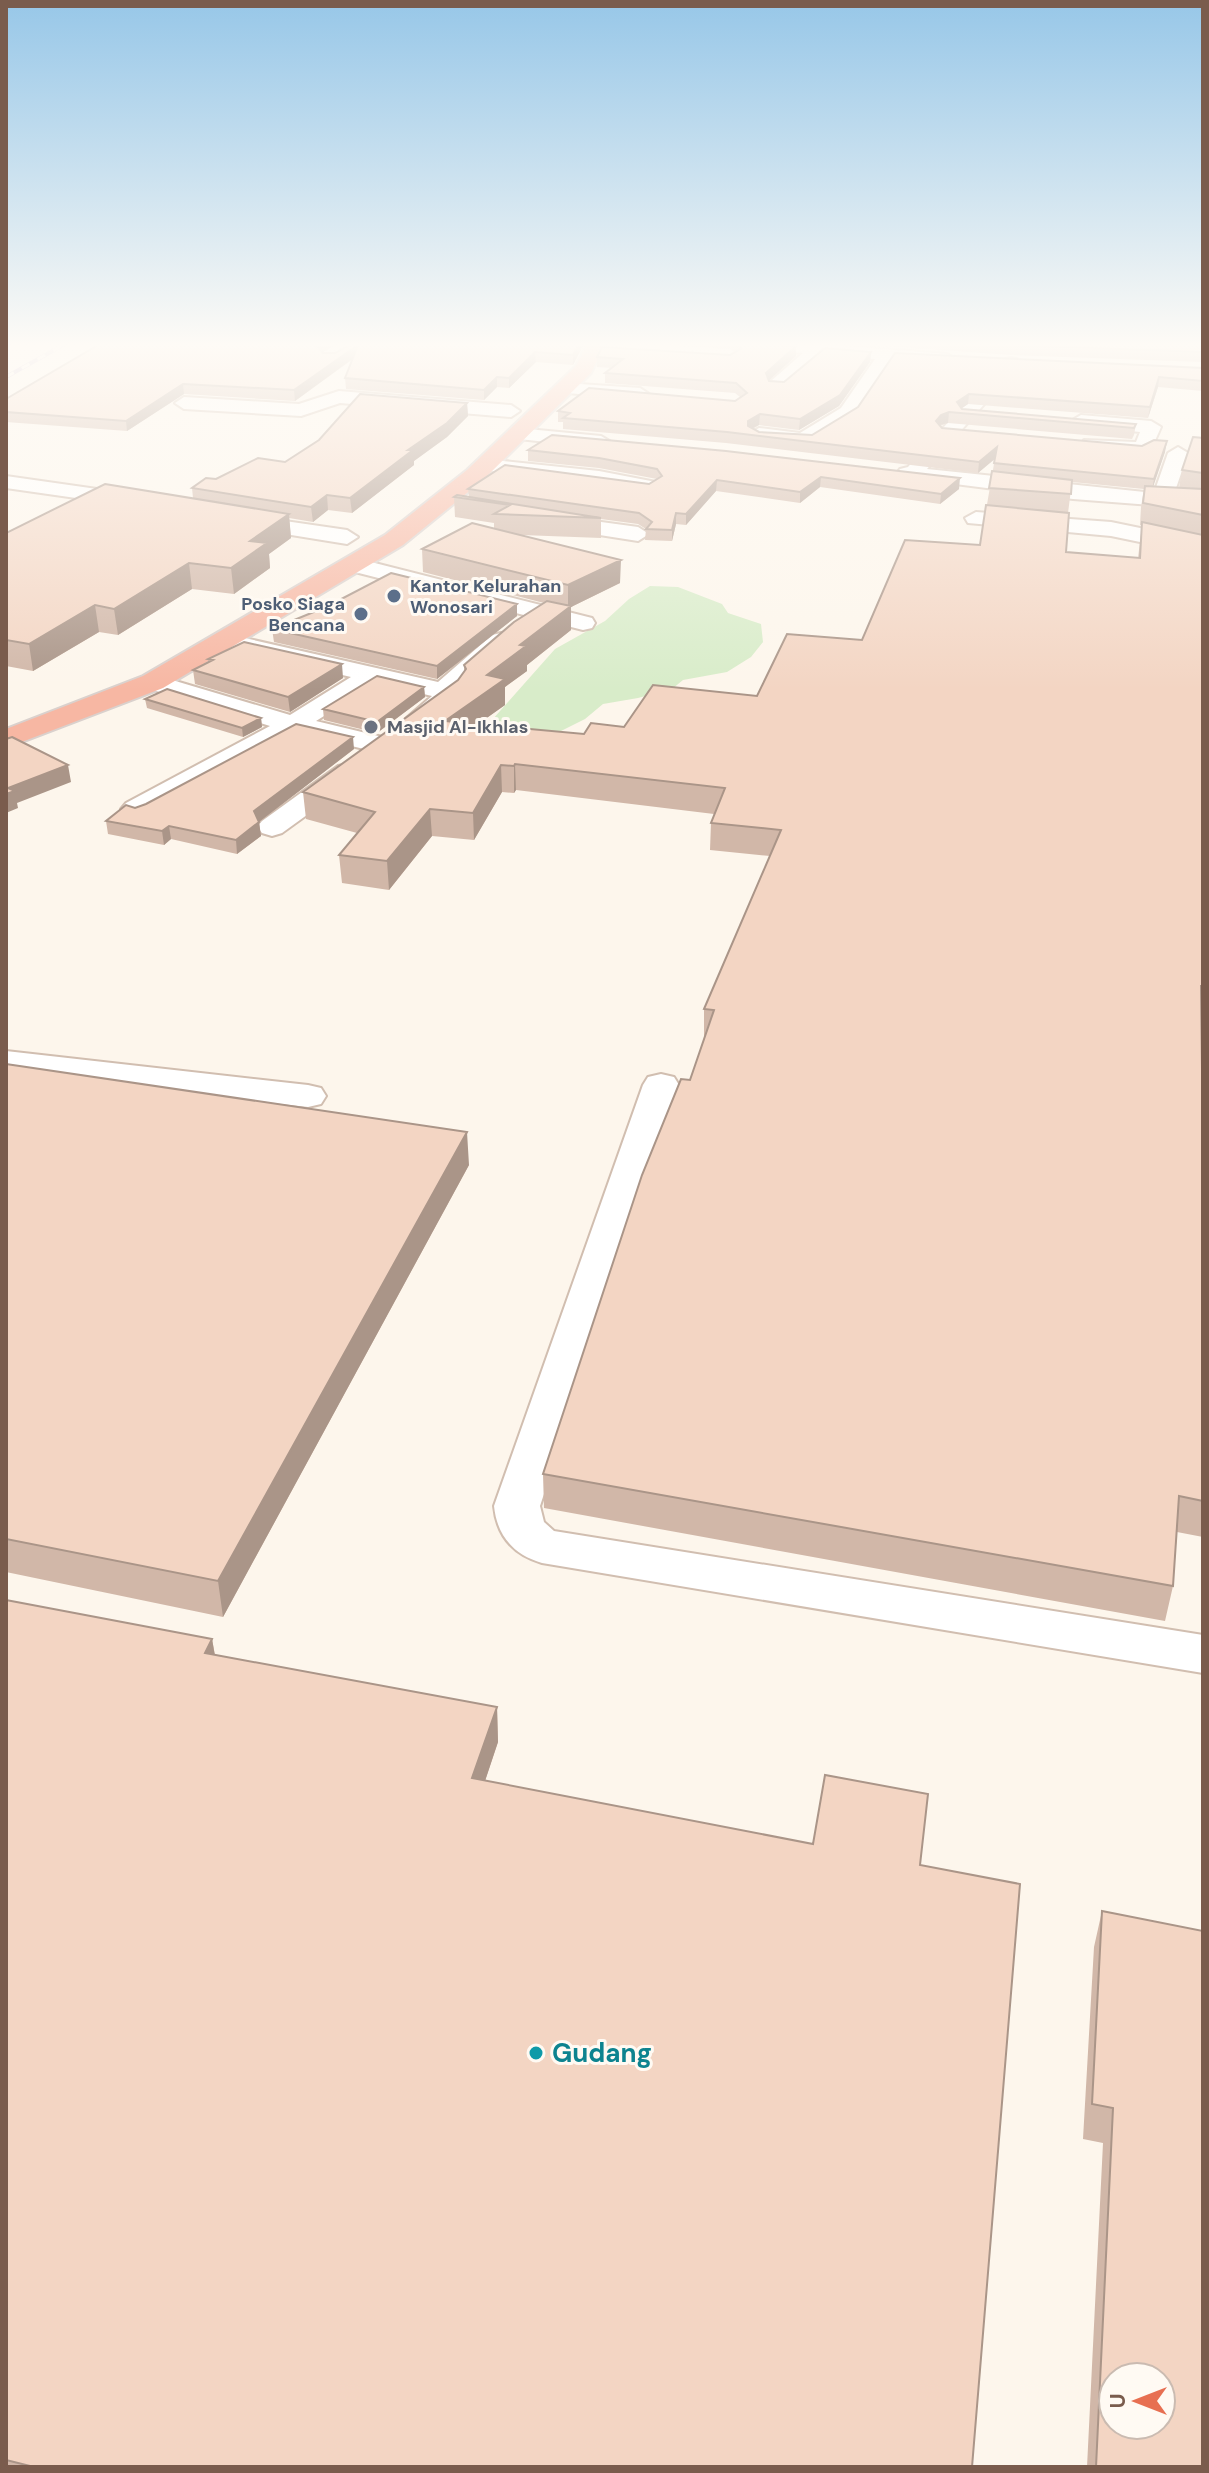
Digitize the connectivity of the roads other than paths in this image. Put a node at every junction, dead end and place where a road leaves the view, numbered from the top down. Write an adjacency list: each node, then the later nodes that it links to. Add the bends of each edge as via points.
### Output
1 (471, 459): 12 (highway)
2 (489, 459): 6 (highway)
3 (925, 459): 8 (street)
4 (1176, 459): 13 (street)
5 (1089, 460): 11 (street)
6 (485, 465): 10 (street); 12 (highway)
7 (888, 471): 8 (street)
8 (912, 474): 11 (street)
9 (6, 482): 15 (street)
10 (649, 486)
11 (1073, 493): 13 (street)
12 (455, 497): 26 (highway)
13 (1162, 500): 14 (street)
14 (1203, 503)
15 (160, 504)
16 (618, 511): 21 (street, via 580,507)
17 (527, 512): 21 (street)
18 (214, 516): 23 (street)
19 (976, 518): 24 (street, via 1111,529)
20 (373, 519): 23 (highway)
21 (555, 522): 22 (street)
22 (638, 534)
23 (347, 537): 25 (highway)
24 (1203, 548)
25 (321, 553)
26 (355, 565): 28 (street); 31 (highway)
27 (256, 595): 30 (highway)
28 (545, 613): 29 (street); 34 (street, via 504,637)
29 (583, 623)
30 (203, 627)
31 (227, 641): 33 (highway); 34 (street)
32 (368, 678): 35 (street)
33 (153, 682): 35 (street); 36 (highway)
34 (443, 691): 37 (street, via 451,695)
35 (293, 724): 37 (street); 38 (street)
36 (6, 739)
37 (385, 746): 39 (street)
38 (136, 809)
39 (272, 827)
40 (6, 1062): 42 (street)
41 (661, 1085): 43 (street, via 517,1506 525,1533 542,1546)
42 (308, 1096)
43 (1203, 1654)

